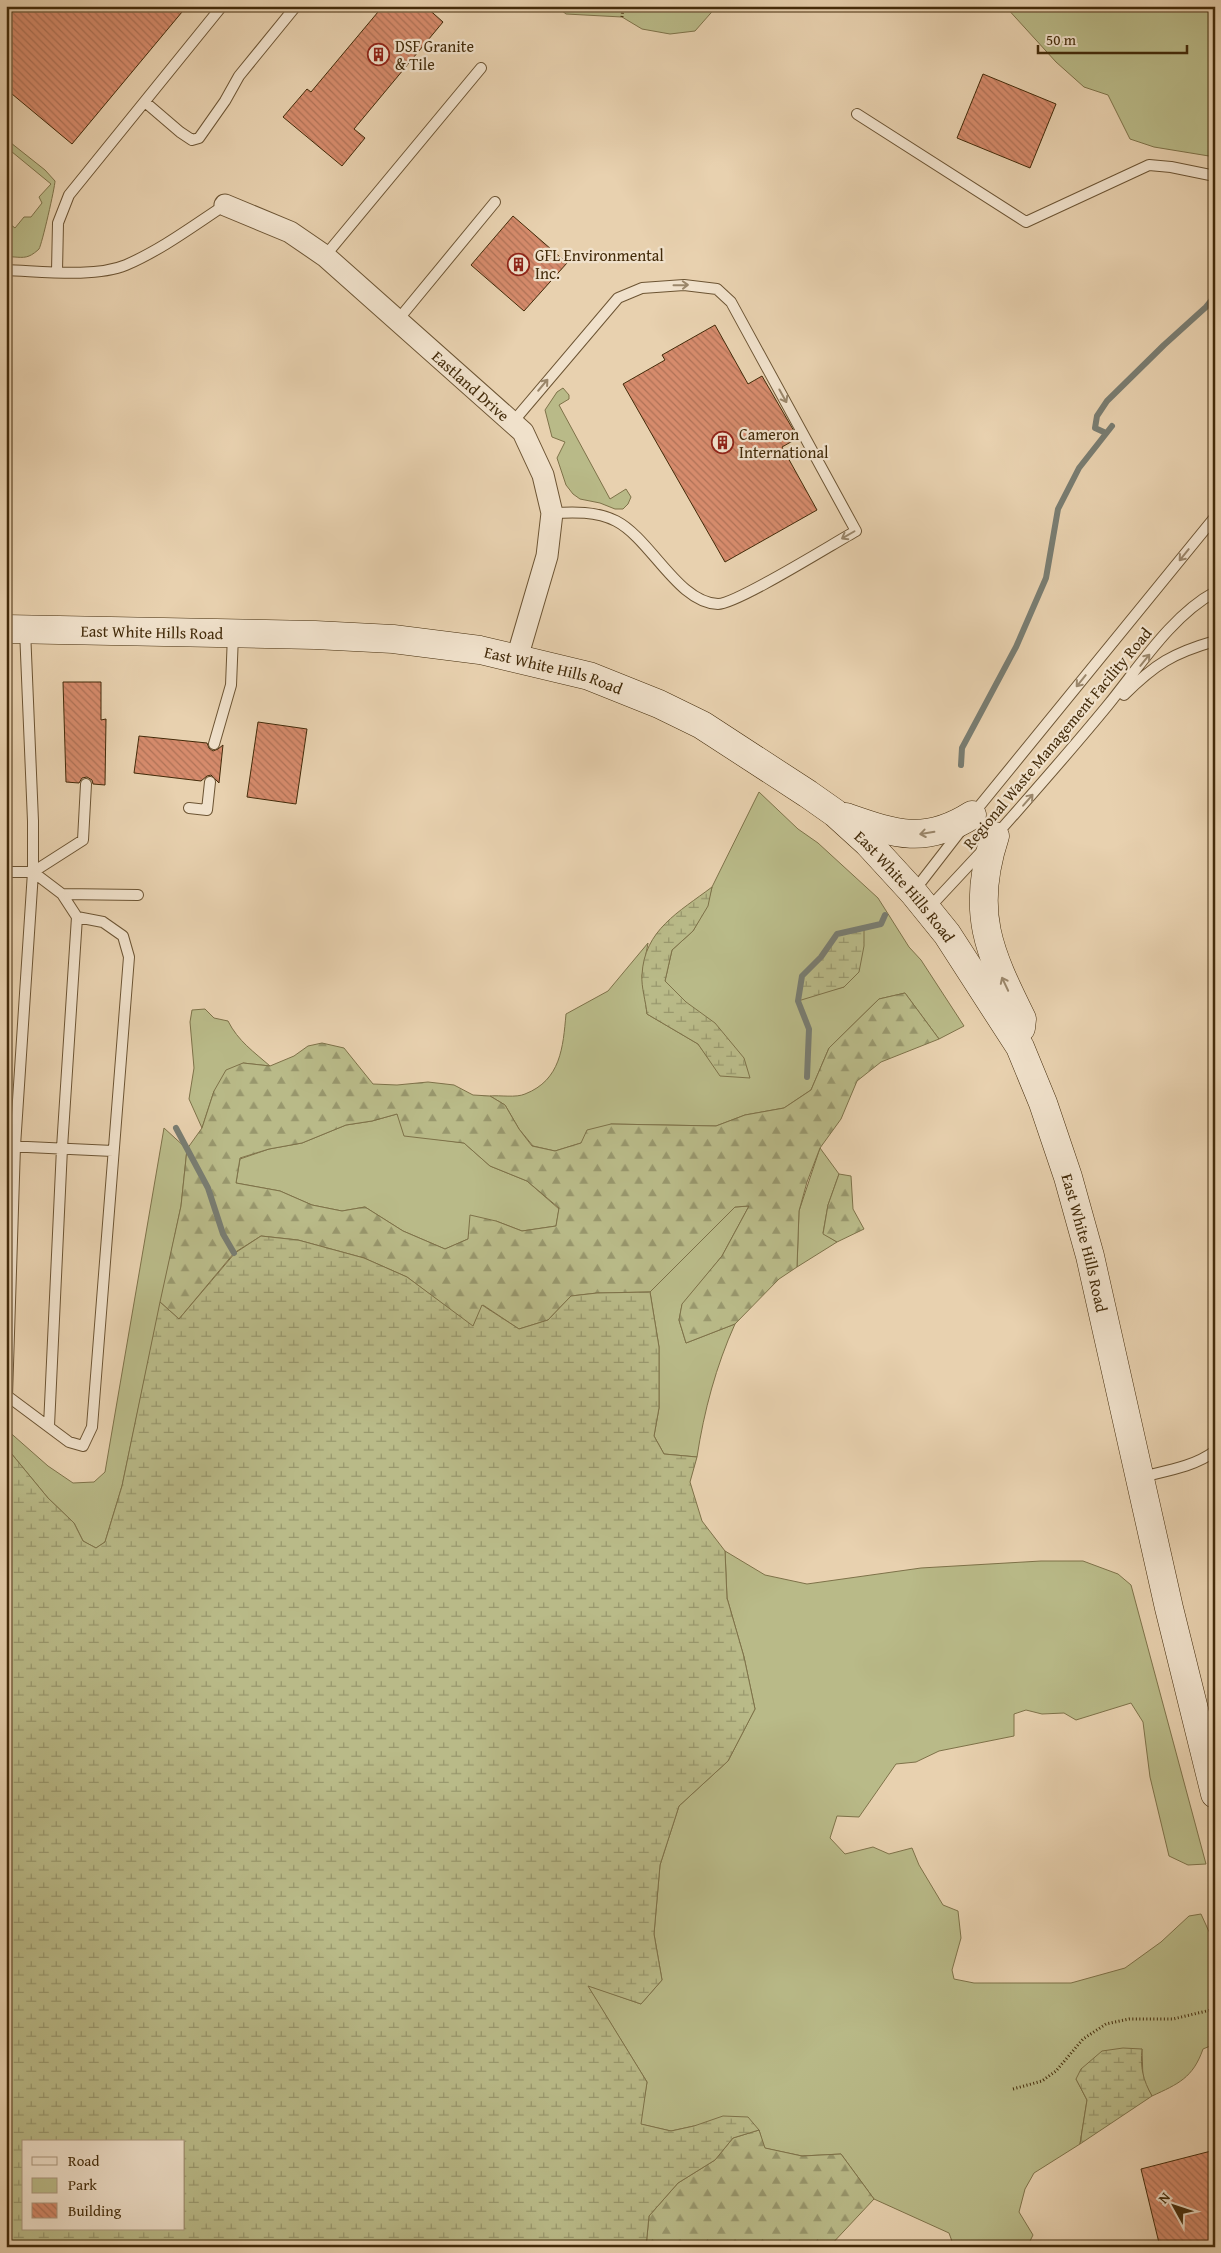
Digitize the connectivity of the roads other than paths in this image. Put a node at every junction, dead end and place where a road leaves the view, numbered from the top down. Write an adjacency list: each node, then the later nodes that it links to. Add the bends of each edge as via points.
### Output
1 (222, 6): 4 (lane)
2 (296, 6): 4 (lane, via 239,76 199,138 192,140)
3 (481, 68): 9 (lane)
4 (145, 102): 11 (lane, via 63,206 58,223)
5 (858, 114): 6 (lane, via 1026,222 1149,165)
6 (1215, 176)
7 (495, 202): 12 (lane)
8 (225, 205): 9 (street, Eastland Drive, via 290,232); 11 (lane, via 124,266 85,272)
9 (325, 256): 12 (street, Eastland Drive)
10 (6, 270): 11 (lane)
11 (57, 271)
12 (397, 320): 13 (street, Eastland Drive)
13 (512, 423): 14 (street, Eastland Drive, via 523,432 542,475); 14 (lane, one-way to 14, via 618,298 642,288 684,284 717,289 731,302 856,531 741,596 719,604 699,598 679,584 634,534 616,522 583,513)
14 (552, 513): 20 (street, Eastland Drive, via 547,556)
15 (1215, 517): 27 (lane, Regional Waste Management Facility Road, one-way to 27)
16 (1215, 592): 22 (lane, Regional Waste Management Facility Road, one-way to 16, via 1171,628 1194,605)
17 (16, 629): 18 (main road, East White Hills Road); 30 (lane, via 33,821)
18 (233, 634): 20 (main road, East White Hills Road, via 393,639); 21 (lane, via 231,684)
19 (1215, 641): 22 (lane, via 1188,648 1151,668)
20 (517, 658): 26 (main road, East White Hills Road, via 589,676 702,725 774,770)
21 (214, 744)
22 (1070, 752): 28 (lane, Regional Waste Management Facility Road, one-way to 22)
23 (210, 782): 25 (lane, via 207,810)
24 (86, 784): 30 (lane, via 83,840)
25 (189, 808)
26 (835, 814): 27 (main road, one-way to 26, via 946,829 912,835 889,832); 33 (main road, East White Hills Road, via 868,843)
27 (972, 815): 33 (lane, Regional Waste Management Facility Road)
28 (995, 836): 33 (lane, Regional Waste Management Facility Road); 35 (main road, one-way to 28, via 1022,1020 997,968 985,931 984,889)
29 (6, 872): 30 (lane)
30 (33, 872): 31 (lane); 36 (lane)
31 (62, 894): 32 (lane); 34 (lane)
32 (138, 895)
33 (921, 901): 35 (main road, East White Hills Road)
34 (77, 917): 37 (lane); 38 (lane, via 103,922 123,936 129,957)
35 (1020, 1046): 42 (main road, East White Hills Road, via 1043,1103 1090,1256)
36 (10, 1146): 37 (lane); 39 (lane)
37 (62, 1148): 38 (lane); 40 (lane)
38 (113, 1151): 40 (lane, via 92,1427 83,1446 69,1442)
39 (7, 1395): 40 (lane)
40 (49, 1426)
41 (1215, 1452): 42 (lane, via 1183,1466)
42 (1140, 1477): 43 (main road, East White Hills Road)
43 (1215, 1794)

